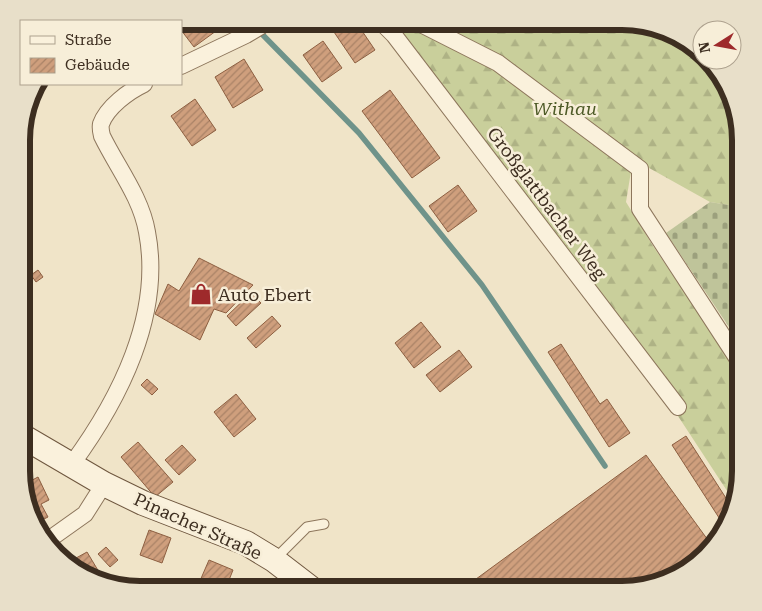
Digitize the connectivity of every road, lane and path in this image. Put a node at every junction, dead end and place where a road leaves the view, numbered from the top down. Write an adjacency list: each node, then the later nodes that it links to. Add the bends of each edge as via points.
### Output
1 (254, 30): 4 (street)
2 (389, 30): 7 (street, Großglattbacher Weg)
3 (433, 30): 6 (street, via 498,63 640,169 640,209)
4 (182, 66)
5 (142, 85): 9 (street, via 108,112 100,126 102,136 115,152 136,197 147,232 149,294 139,341 125,375 89,441)
6 (732, 350)
7 (678, 407)
8 (30, 440): 9 (street, Pinacher Straße)
9 (72, 464): 10 (street, Pinacher Straße)
10 (104, 484): 12 (street, via 85,514); 13 (street, Pinacher Straße, via 143,503 246,543)
11 (324, 524): 13 (lane, via 306,527)
12 (52, 537)
13 (274, 560): 14 (street, Pinacher Straße)
14 (301, 581)

